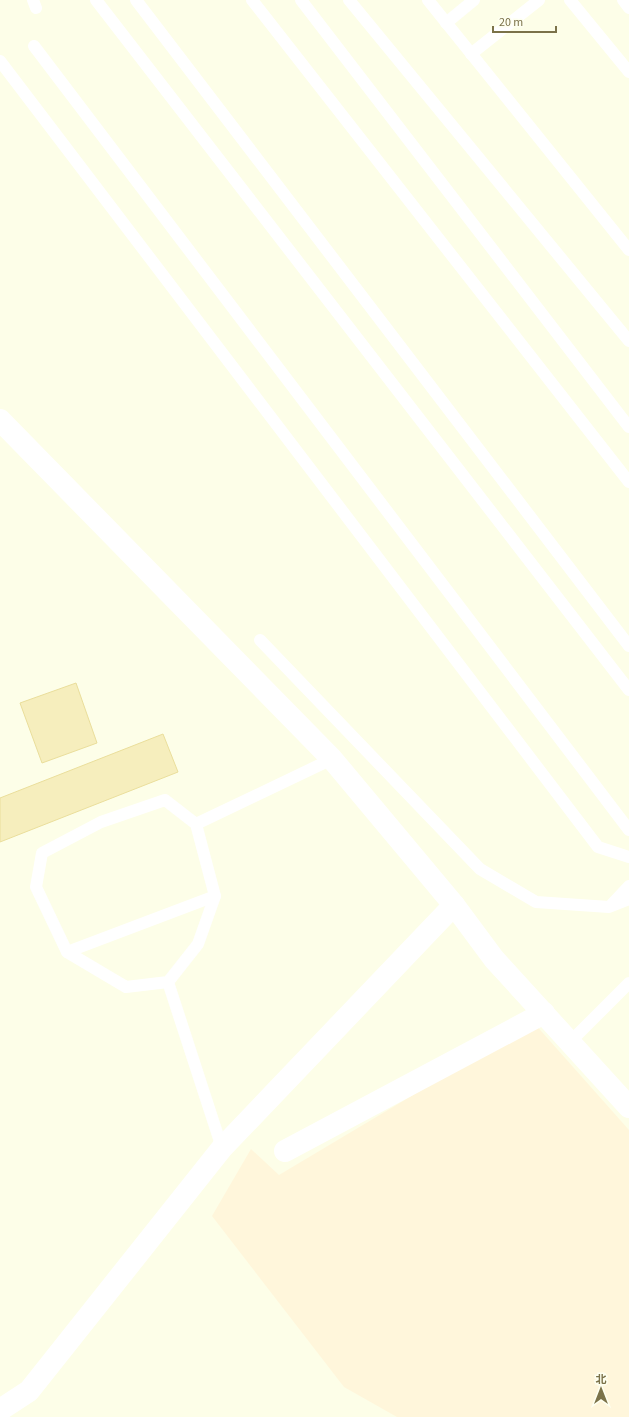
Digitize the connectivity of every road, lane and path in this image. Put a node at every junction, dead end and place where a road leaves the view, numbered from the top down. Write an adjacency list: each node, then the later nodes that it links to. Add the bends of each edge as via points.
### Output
1 (96, 0): 24 (lane)
2 (136, 0): 23 (lane)
3 (252, 0): 21 (lane)
4 (301, 0): 20 (lane)
5 (349, 0): 18 (lane)
6 (428, 0): 12 (lane)
7 (474, 0): 12 (lane)
8 (539, 0): 14 (lane)
9 (570, 0): 16 (lane)
10 (623, 0): 11 (lane)
11 (629, 8)
12 (446, 23): 14 (lane)
13 (34, 46): 27 (lane)
14 (471, 54): 17 (lane)
15 (0, 61): 28 (lane, via 598,847)
16 (629, 72)
17 (629, 250)
18 (629, 341)
19 (0, 420): 25 (street)
20 (629, 427)
21 (629, 482)
22 (260, 640): 33 (lane, via 480,869 536,902)
23 (629, 646)
24 (629, 690)
25 (332, 759): 26 (lane); 32 (street)
26 (196, 824): 30 (lane); 34 (lane, via 165,800 101,822 42,853 36,887)
27 (629, 830)
28 (629, 857)
29 (629, 886): 33 (lane)
30 (215, 896): 34 (lane); 35 (lane, via 198,944)
31 (629, 900): 33 (lane)
32 (454, 905): 37 (street, via 494,959); 40 (street)
33 (609, 907)
34 (67, 952): 35 (lane, via 126,987)
35 (168, 982): 40 (lane)
36 (629, 983): 38 (lane)
37 (544, 1013): 38 (street); 41 (street)
38 (570, 1042): 39 (street)
39 (629, 1107)
40 (222, 1148): 42 (street, via 29,1391)
41 (285, 1151)
42 (0, 1410)

